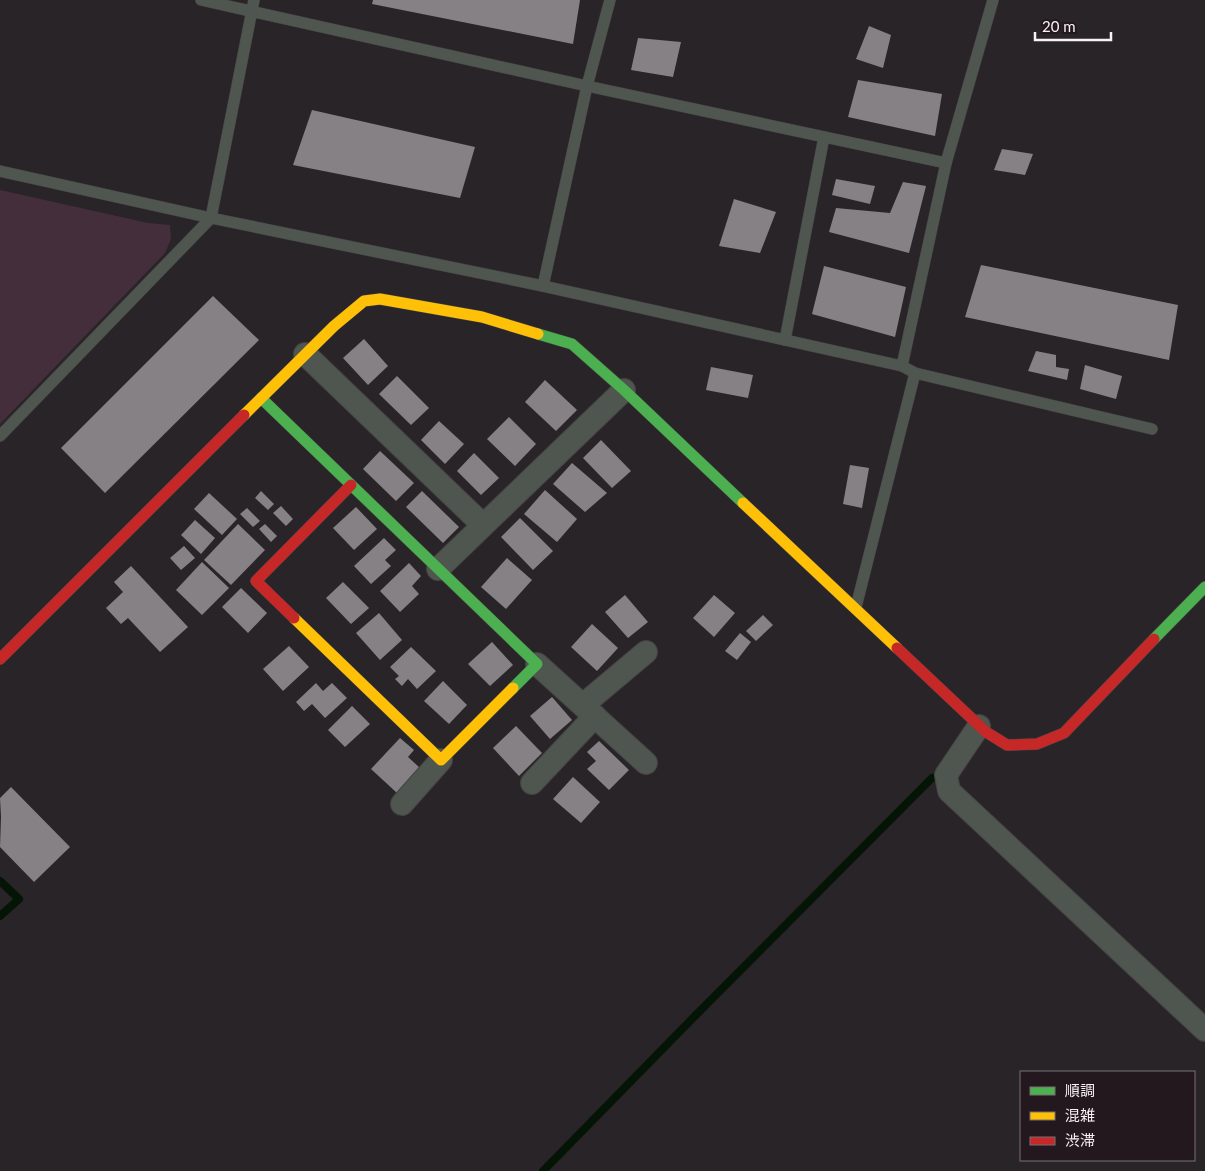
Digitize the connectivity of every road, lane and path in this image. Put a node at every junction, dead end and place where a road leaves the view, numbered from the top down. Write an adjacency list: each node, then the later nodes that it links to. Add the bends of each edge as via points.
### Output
1 (200, 0): 4 (lane)
2 (610, 0): 5 (lane)
3 (993, 0): 7 (lane)
4 (254, 5): 5 (lane); 9 (lane)
5 (587, 86): 6 (lane); 10 (lane)
6 (824, 137): 7 (lane); 11 (lane)
7 (946, 163): 13 (lane)
8 (0, 171): 9 (lane)
9 (211, 218): 10 (lane); 18 (lane)
10 (543, 286): 11 (lane)
11 (786, 340): 13 (lane)
12 (305, 354): 15 (street, via 364,302 380,298 482,317 572,344); 16 (street); 20 (street)
13 (902, 366): 14 (lane)
14 (915, 373): 17 (lane); 23 (lane)
15 (624, 390): 20 (street); 23 (street)
16 (261, 398): 19 (street); 25 (street)
17 (1152, 429)
18 (0, 436)
19 (352, 485): 21 (street); 29 (street, via 256,581)
20 (483, 525): 21 (street)
21 (438, 569): 26 (street)
22 (1205, 586): 28 (street, via 1064,733 1037,744 1007,745)
23 (856, 610): 28 (street)
24 (646, 652): 27 (street)
25 (0, 659)
26 (536, 664): 27 (street); 29 (street)
27 (589, 711): 30 (street); 31 (street)
28 (979, 726): 33 (street, via 946,775 949,792)
29 (441, 760): 32 (street)
30 (646, 763)
31 (532, 784)
32 (402, 804)
33 (1205, 1030)

